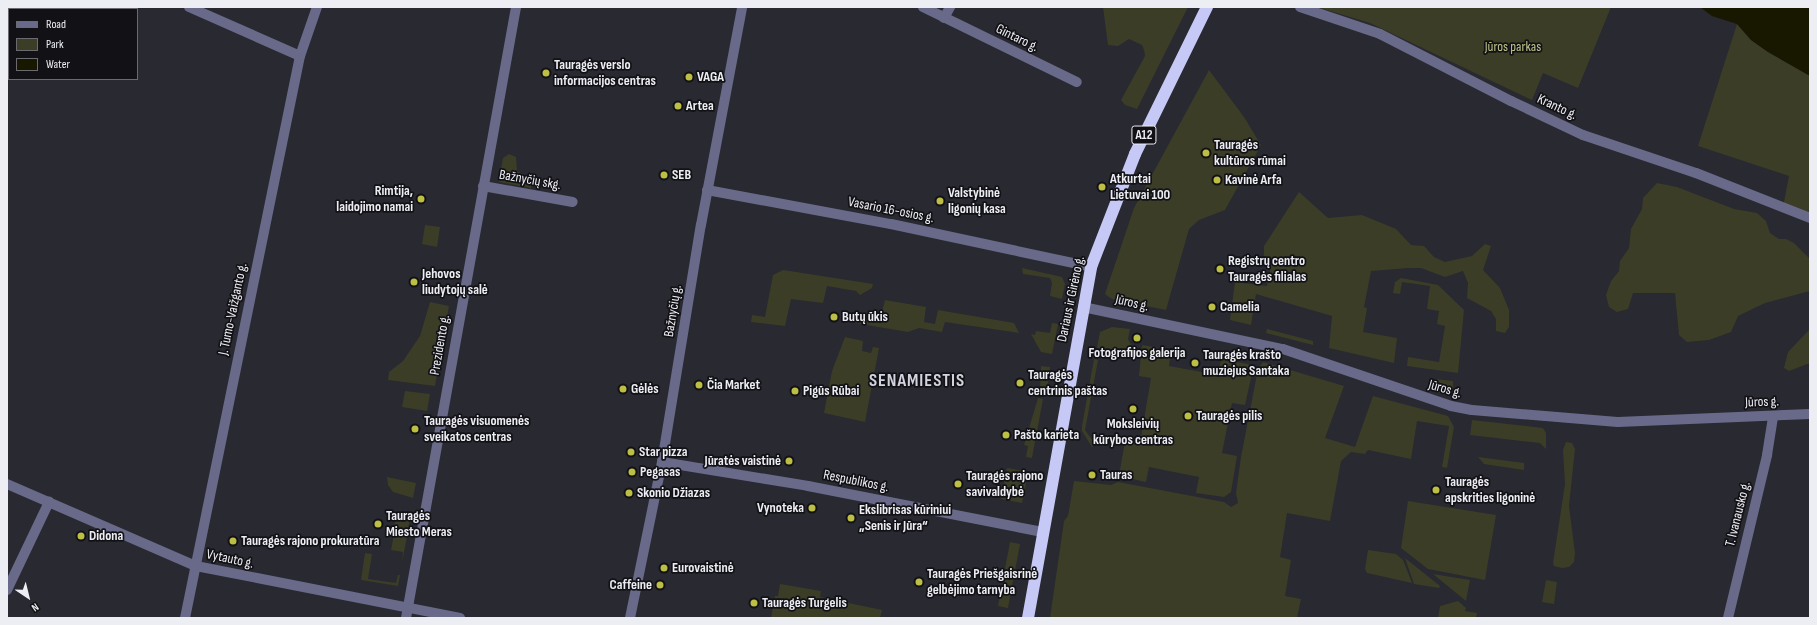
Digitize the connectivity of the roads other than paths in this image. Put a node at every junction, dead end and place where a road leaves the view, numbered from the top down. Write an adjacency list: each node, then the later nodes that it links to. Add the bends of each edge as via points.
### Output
1 (189, 7): 10 (street)
2 (317, 7): 10 (street, J. Tumo-Vaižganto g.)
3 (516, 7): 12 (street, Prezidento g.)
4 (742, 7): 13 (street, Bažnyčių g.)
5 (923, 7): 9 (street, Gintaro g.)
6 (950, 7): 9 (street)
7 (1207, 7): 16 (highway, Dariaus ir Girėno g. / A12, via 1135,154)
8 (1300, 7): 15 (street, Kranto g., via 1380,34 1583,135 1696,173)
9 (944, 18): 11 (street, Gintaro g.)
10 (300, 56): 24 (street, J. Tumo-Vaižganto g.)
11 (1077, 82)
12 (483, 186): 14 (street, Bažnyčių skg.); 26 (street, Prezidento g.)
13 (707, 190): 16 (street, Vasario 16-osios g., via 891,224); 20 (street, Bažnyčių g.)
14 (573, 202)
15 (1810, 218)
16 (1091, 267): 17 (highway, Dariaus ir Girėno g. / A12)
17 (1083, 307): 19 (street, Jūros g., via 1259,343 1451,406 1472,410 1618,422); 23 (highway, Dariaus ir Girėno g. / A12)
18 (1810, 414): 19 (street, Jūros g.)
19 (1773, 416): 31 (street, T. Ivanausko g., via 1767,455)
20 (662, 462): 23 (street, Respublikos g., via 808,486); 29 (street, Bažnyčių g.)
21 (7, 484): 22 (street, Vytauto g.)
22 (49, 502): 24 (street, Vytauto g.); 25 (street)
23 (1043, 532): 30 (highway, Dariaus ir Girėno g. / A12)
24 (196, 566): 26 (street, Vytauto g.); 27 (street, J. Tumo-Vaižganto g.)
25 (7, 590)
26 (407, 613): 28 (street, Vytauto g.)
27 (185, 618)
28 (460, 618)
29 (630, 618)
30 (1028, 618)
31 (1728, 618)

